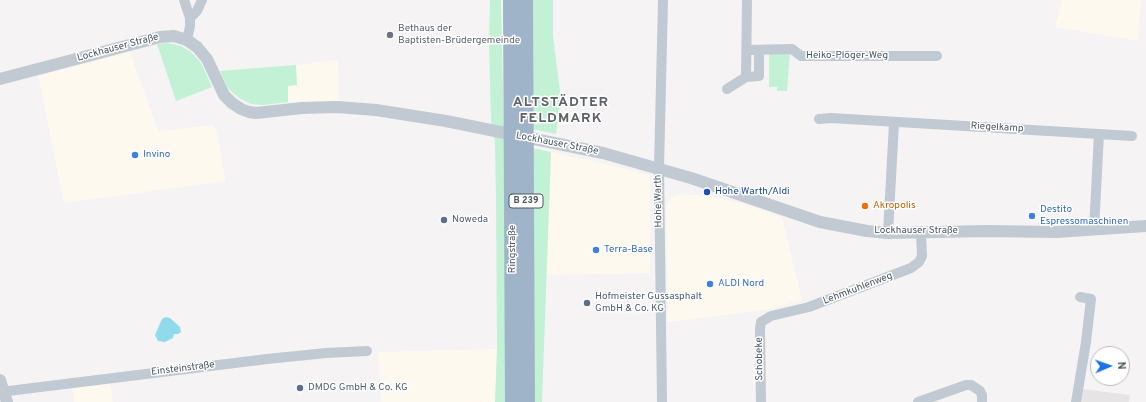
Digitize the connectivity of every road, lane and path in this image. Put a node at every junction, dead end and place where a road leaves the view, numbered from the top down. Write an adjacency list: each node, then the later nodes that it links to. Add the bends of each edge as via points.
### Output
1 (184, 0): 7 (street)
2 (202, 0): 7 (street)
3 (511, 0): 28 (highway, Ringstraße / B 239)
4 (524, 0): 29 (highway, Ringstraße / B 239)
5 (663, 0): 19 (street, Hohe Warth)
6 (747, 0): 9 (street)
7 (190, 18): 8 (street)
8 (187, 40): 13 (street, Lockhauser Straße, via 174,36 160,37); 19 (street, Lockhauser Straße, via 207,59 224,95 232,103 249,112 321,107 352,108 446,121 603,153)
9 (747, 50): 10 (street, Heiko-Plöger-Weg); 12 (street)
10 (758, 50): 11 (street, Heiko-Plöger-Weg, via 792,49 801,56); 12 (street, via 759,76)
11 (937, 56)
12 (746, 77): 14 (street)
13 (0, 80)
14 (727, 89)
15 (819, 119): 16 (street, Riegelkamp)
16 (894, 123): 17 (street, Riegelkamp); 23 (street)
17 (1099, 134): 18 (street, Riegelkamp); 21 (street)
18 (1132, 136)
19 (659, 168): 23 (street, Lockhauser Straße, via 820,222); 30 (street, Hohe Warth)
20 (1146, 226): 21 (street, Lockhauser Straße)
21 (1094, 230): 22 (street, Lockhauser Straße)
22 (921, 232): 23 (street, Lockhauser Straße); 25 (street, Lehmkuhlenweg, via 922,256 911,268 827,301)
23 (888, 233)
24 (1080, 297): 34 (street, via 1091,299)
25 (766, 318): 31 (street, Schobeke, via 761,322 760,328)
26 (367, 351): 27 (street, Einsteinstraße, via 267,359)
27 (2, 391)
28 (513, 402)
29 (527, 402)
30 (662, 402)
31 (761, 402)
32 (918, 402): 33 (street, via 971,385 980,391)
33 (982, 402)
34 (1076, 402)

